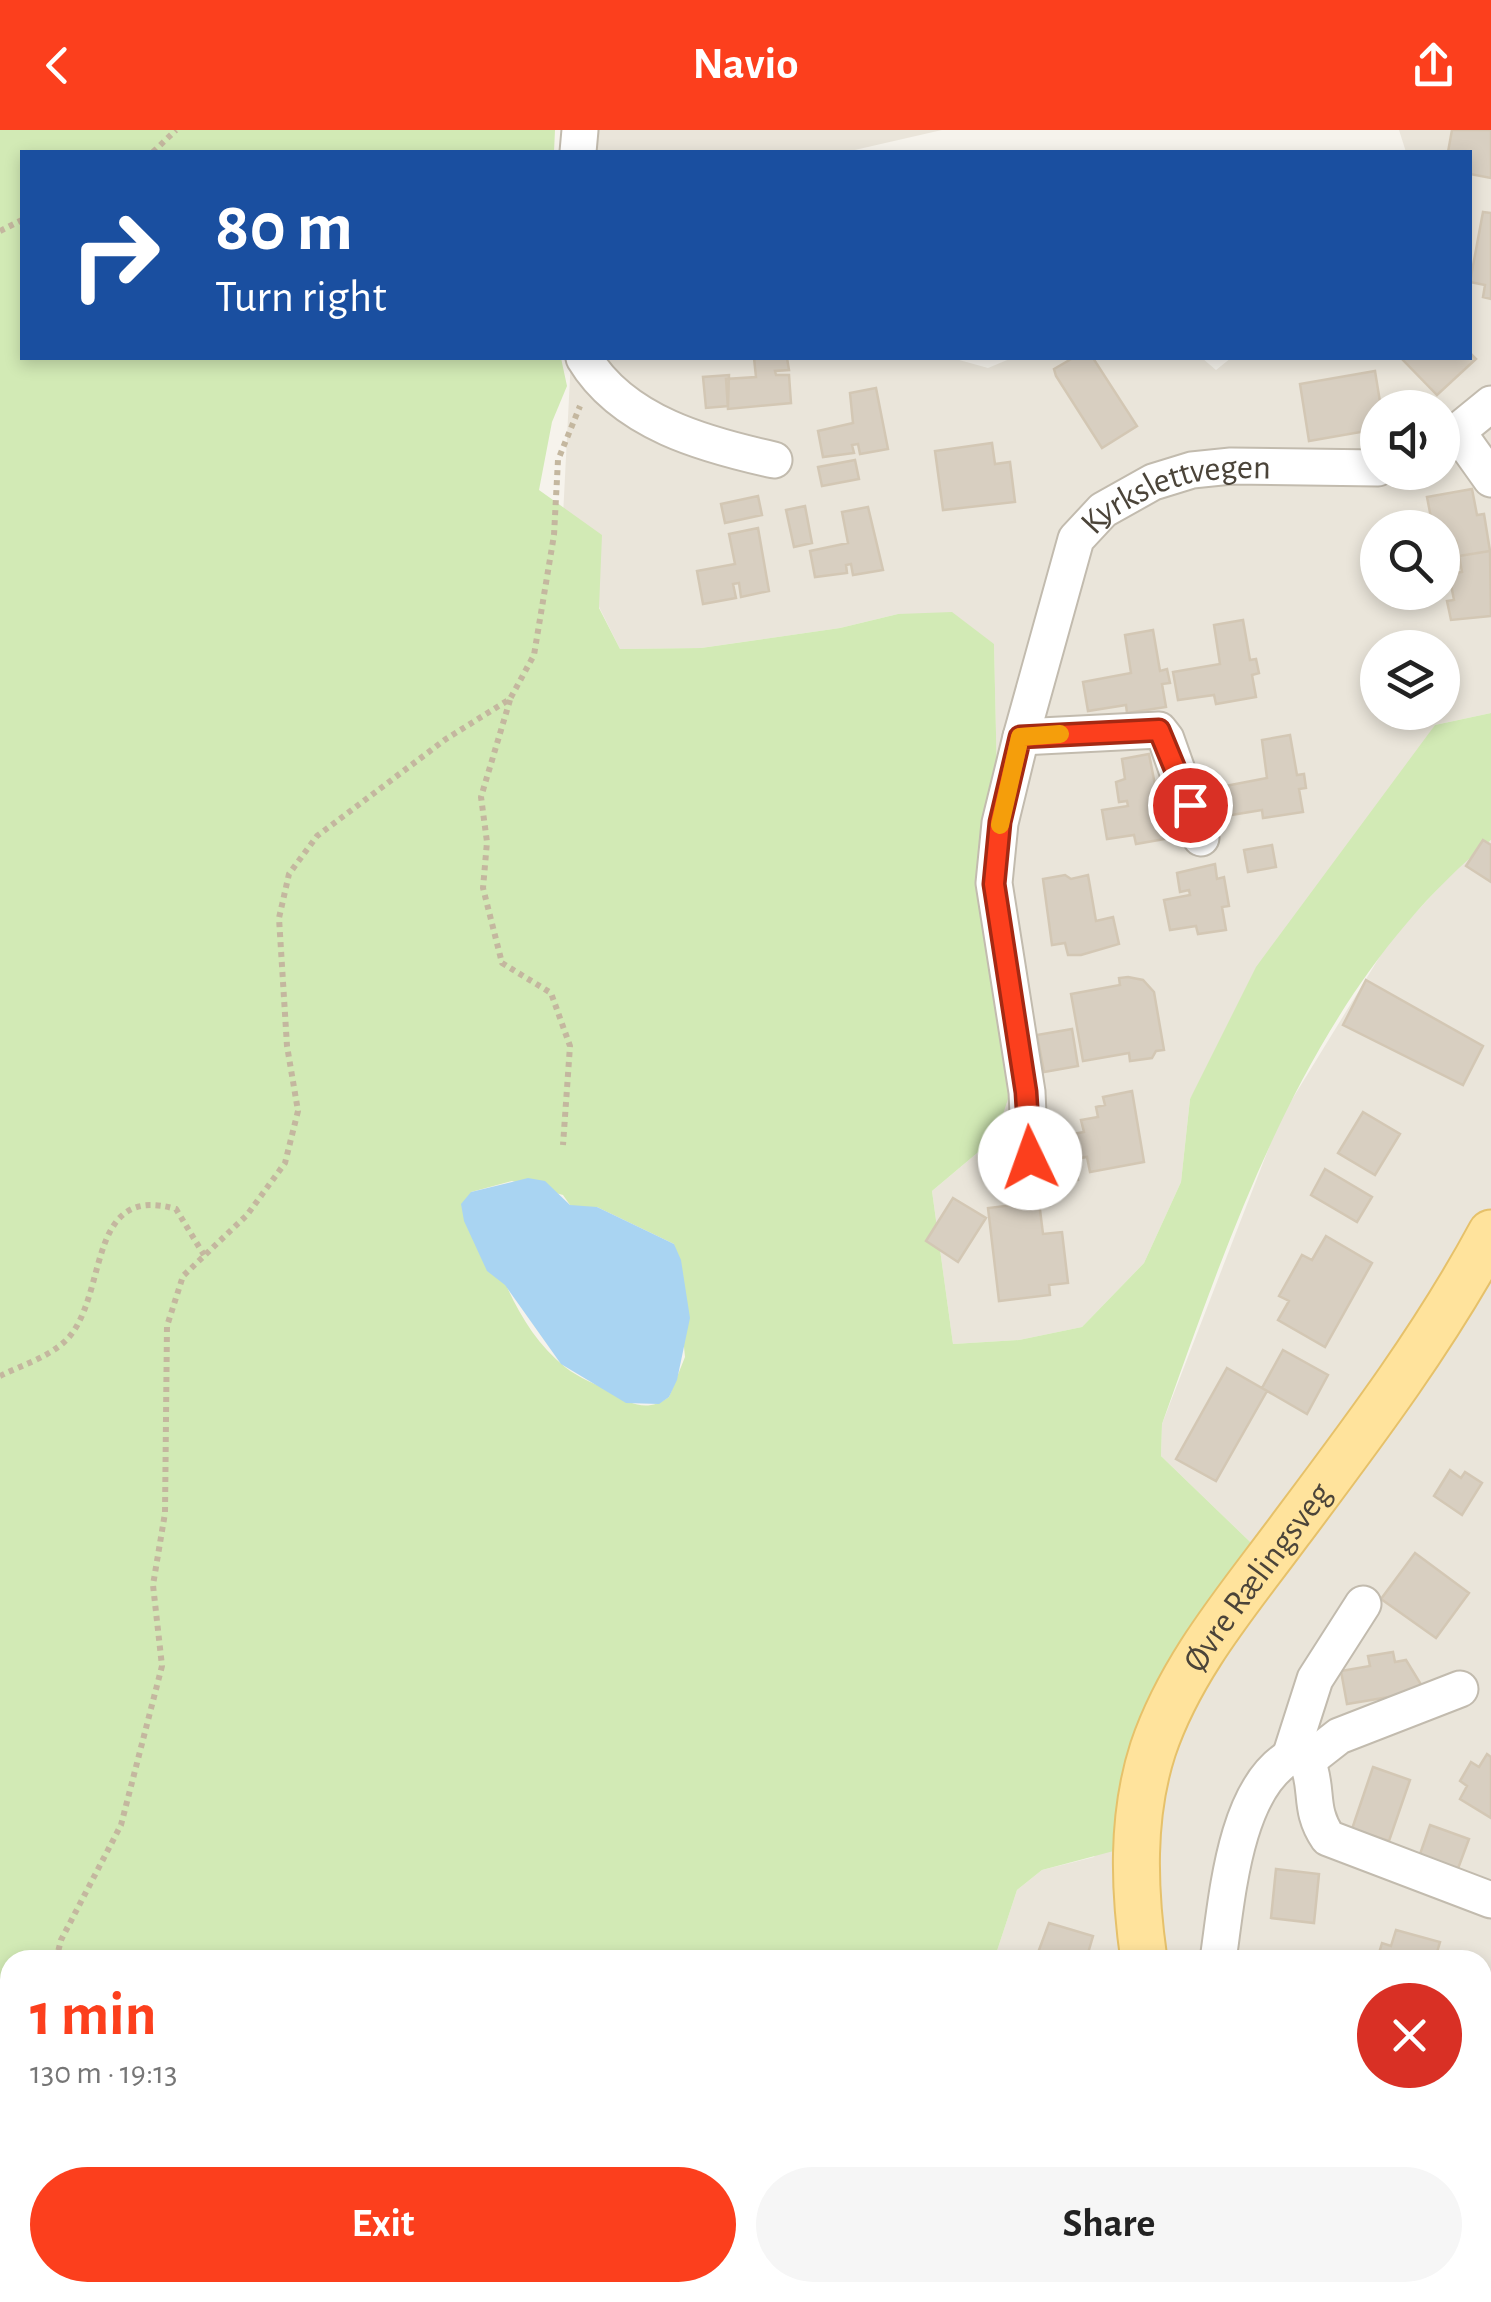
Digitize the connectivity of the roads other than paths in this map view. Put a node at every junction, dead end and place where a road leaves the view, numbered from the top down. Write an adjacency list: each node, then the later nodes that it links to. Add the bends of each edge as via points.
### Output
1 (589, 365): 5 (street, via 658,423 703,444)
2 (1491, 404): 3 (street)
3 (1460, 431)
4 (1460, 448): 7 (street)
5 (774, 460)
6 (1360, 468): 8 (street, Kyrkslettvegen, via 1192,470 1152,482 1103,510 1076,539)
7 (1491, 479)
8 (1020, 737): 9 (street, via 1159,730); 10 (street, Kyrkslettvegen, via 994,884)
9 (1201, 838)
10 (1030, 1158)
11 (1491, 1234): 16 (main road, Øvre Rælingsveg, via 1401,1380 1180,1686 1153,1749 1138,1822)
12 (1363, 1604): 14 (street, via 1315,1678)
13 (1460, 1689): 14 (street, via 1339,1736)
14 (1299, 1759): 15 (street, via 1313,1775 1315,1820 1328,1838); 17 (street, via 1261,1781 1245,1822)
15 (1491, 1900)
16 (1143, 1950)
17 (1220, 1950)

